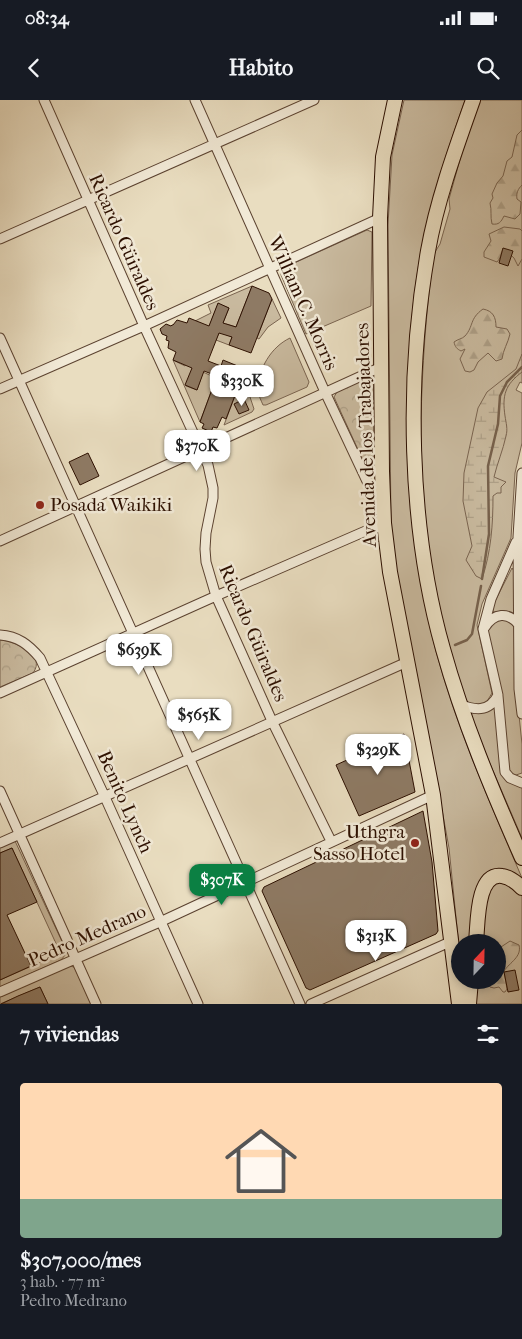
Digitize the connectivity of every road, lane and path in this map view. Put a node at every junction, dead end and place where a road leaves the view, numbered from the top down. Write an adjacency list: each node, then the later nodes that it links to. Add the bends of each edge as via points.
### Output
1 (44, 100): 7 (street, Ricardo Güiraldes)
2 (195, 100): 6 (street, William C. Morris)
3 (314, 100): 6 (street)
4 (395, 100): 8 (main road, Avenida de los Trabajadores, via 383,157)
5 (473, 100): 32 (main road, via 446,180 428,251 419,310 414,423 422,546 442,646)
6 (214, 144): 7 (street); 10 (street, William C. Morris)
7 (88, 200): 9 (street); 11 (street, Ricardo Güiraldes)
8 (380, 218): 10 (street); 13 (main road, Avenida de los Trabajadores)
9 (0, 239)
10 (270, 268): 11 (street); 16 (street, William C. Morris)
11 (144, 326): 14 (street); 17 (street, Ricardo Güiraldes)
12 (0, 338): 14 (street)
13 (382, 367): 16 (street); 20 (main road, Avenida de los Trabajadores)
14 (19, 380): 15 (street); 19 (street)
15 (0, 389)
16 (325, 392): 17 (street); 20 (street, William C. Morris)
17 (201, 449): 19 (street); 23 (street, Ricardo Güiraldes, via 213,488 205,549)
18 (522, 473): 21 (street)
19 (76, 506): 22 (street); 26 (street)
20 (384, 520): 23 (street); 28 (main road, Avenida de los Trabajadores)
21 (518, 537): 24 (street); 25 (street, via 491,599)
22 (0, 541)
23 (216, 596): 26 (street); 34 (street, Ricardo Güiraldes)
24 (518, 625): 25 (street, via 502,614 490,619); 33 (street)
25 (483, 629): 31 (street)
26 (132, 633): 29 (street); 35 (street)
27 (0, 635): 29 (street, Benito Lynch, via 28,645 40,658)
28 (407, 662): 34 (street); 39 (main road, Avenida de los Trabajadores)
29 (46, 672): 30 (street); 38 (street, Benito Lynch)
30 (0, 693)
31 (498, 695): 32 (street, via 486,708); 36 (street, via 505,772)
32 (459, 704): 43 (main road)
33 (522, 714)
34 (272, 721): 35 (street); 41 (street, Ricardo Güiraldes)
35 (189, 758): 38 (street); 44 (street)
36 (522, 783)
37 (0, 791): 40 (street)
38 (104, 795): 40 (street); 46 (street, Benito Lynch)
39 (433, 795): 41 (street, Pedro Medrano); 47 (main road, Avenida de los Trabajadores)
40 (20, 834): 42 (street); 50 (street)
41 (331, 841): 44 (street, Pedro Medrano)
42 (0, 843)
43 (522, 858)
44 (246, 882): 46 (street, Pedro Medrano); 56 (street)
45 (522, 888): 48 (main road, via 504,876 494,876 486,882)
46 (160, 922): 50 (street, Pedro Medrano); 55 (street, Benito Lynch)
47 (451, 934)
48 (477, 934)
49 (451, 941): 57 (street)
50 (76, 959): 53 (street, Pedro Medrano); 54 (street)
51 (457, 989): 58 (main road, Avenida de los Trabajadores)
52 (471, 989): 59 (main road)
53 (0, 992)
54 (96, 1004)
55 (198, 1004)
56 (300, 1004)
57 (311, 1004)
58 (458, 1004)
59 (469, 1004)

